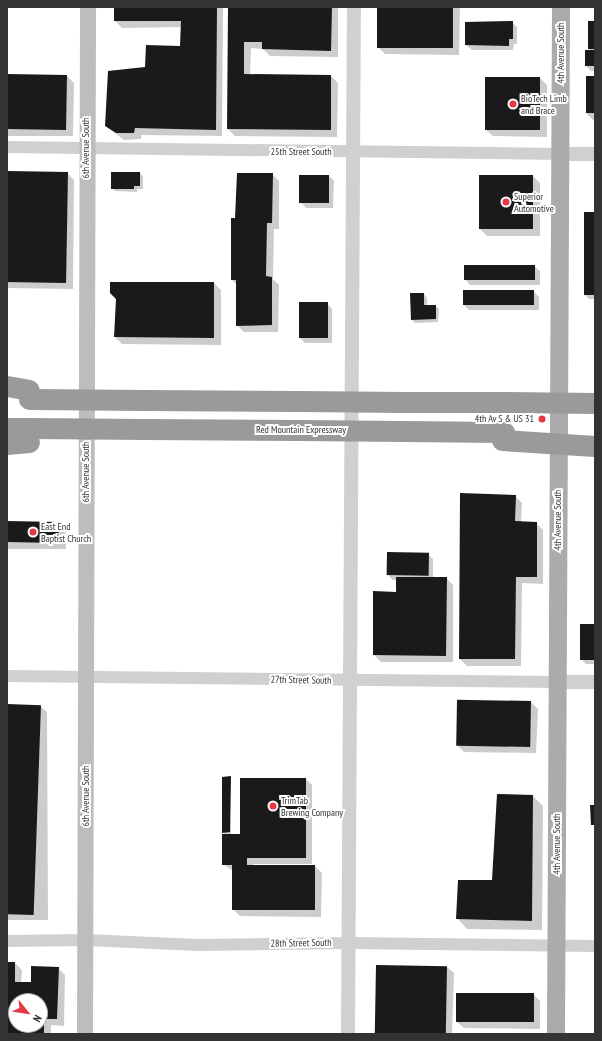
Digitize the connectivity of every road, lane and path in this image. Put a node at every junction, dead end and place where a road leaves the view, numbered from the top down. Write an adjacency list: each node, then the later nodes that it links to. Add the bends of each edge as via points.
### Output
1 (88, 7): 5 (main road, 6th Avenue South)
2 (354, 7): 6 (street)
3 (561, 7): 7 (main road, 4th Avenue South)
4 (7, 147): 5 (street, 25th Street South)
5 (86, 147): 6 (street, 25th Street South); 22 (main road, 6th Avenue South)
6 (353, 152): 7 (street, 25th Street South); 23 (street)
7 (561, 154): 8 (street, 25th Street South); 24 (main road, 4th Avenue South)
8 (595, 154)
9 (7, 386): 10 (highway)
10 (29, 394): 12 (highway); 13 (highway, bridge, via 144,395 180,392 200,400)
11 (595, 396): 13 (highway, bridge)
12 (7, 398)
13 (558, 403): 14 (highway, bridge)
14 (595, 403)
15 (7, 428): 17 (highway, Red Mountain Expressway)
16 (595, 432): 18 (highway)
17 (29, 435): 18 (highway, Red Mountain Expressway, bridge, via 107,428 441,431); 19 (highway)
18 (503, 436): 20 (highway, bridge)
19 (7, 444)
20 (595, 446)
21 (7, 676): 22 (street, 27th Street South)
22 (86, 678): 23 (street, 27th Street South); 26 (main road, 6th Avenue South)
23 (350, 680): 24 (street, 27th Street South); 28 (street)
24 (558, 682): 25 (street, 27th Street South); 29 (main road, 4th Avenue South)
25 (595, 682)
26 (86, 940): 27 (street, 28th Street South); 28 (street, 28th Street South, via 198,945); 31 (main road, 6th Avenue South)
27 (7, 941)
28 (348, 943): 29 (street, 28th Street South); 32 (street)
29 (556, 946): 30 (street, 28th Street South); 33 (main road, 4th Avenue South)
30 (595, 946)
31 (85, 1034)
32 (348, 1034)
33 (556, 1034)

